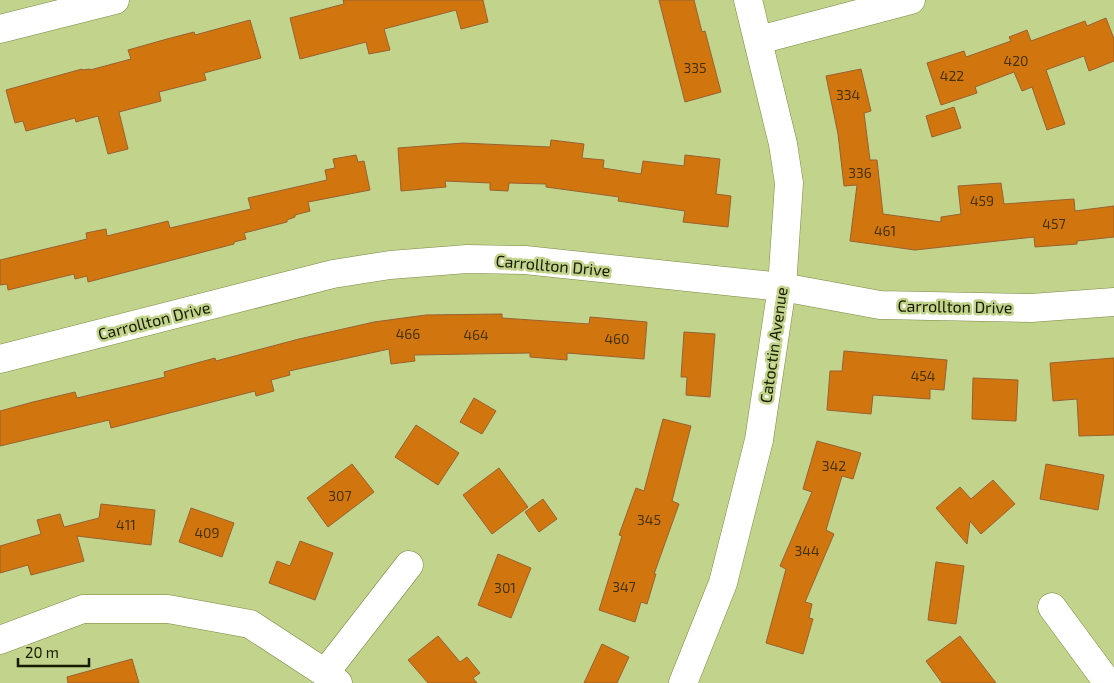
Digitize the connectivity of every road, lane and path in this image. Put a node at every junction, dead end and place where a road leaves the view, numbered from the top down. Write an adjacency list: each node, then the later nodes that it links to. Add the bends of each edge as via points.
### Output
1 (115, 0): 4 (street)
2 (748, 0): 5 (street, Catoctin Avenue)
3 (911, 0): 5 (street)
4 (0, 29)
5 (759, 40): 6 (street, Catoctin Avenue, via 789,183)
6 (782, 287): 7 (street, Carrollton Drive, via 880,305 1031,308); 8 (street, Carrollton Drive, via 525,260 467,259 390,265 333,274); 13 (street, Catoctin Avenue, via 759,440 724,583)
7 (1114, 302)
8 (0, 359)
9 (409, 565): 12 (street)
10 (1052, 607): 14 (street)
11 (0, 640): 12 (street, via 82,609 168,608 250,624)
12 (332, 678)
13 (683, 683)
14 (1108, 683)

